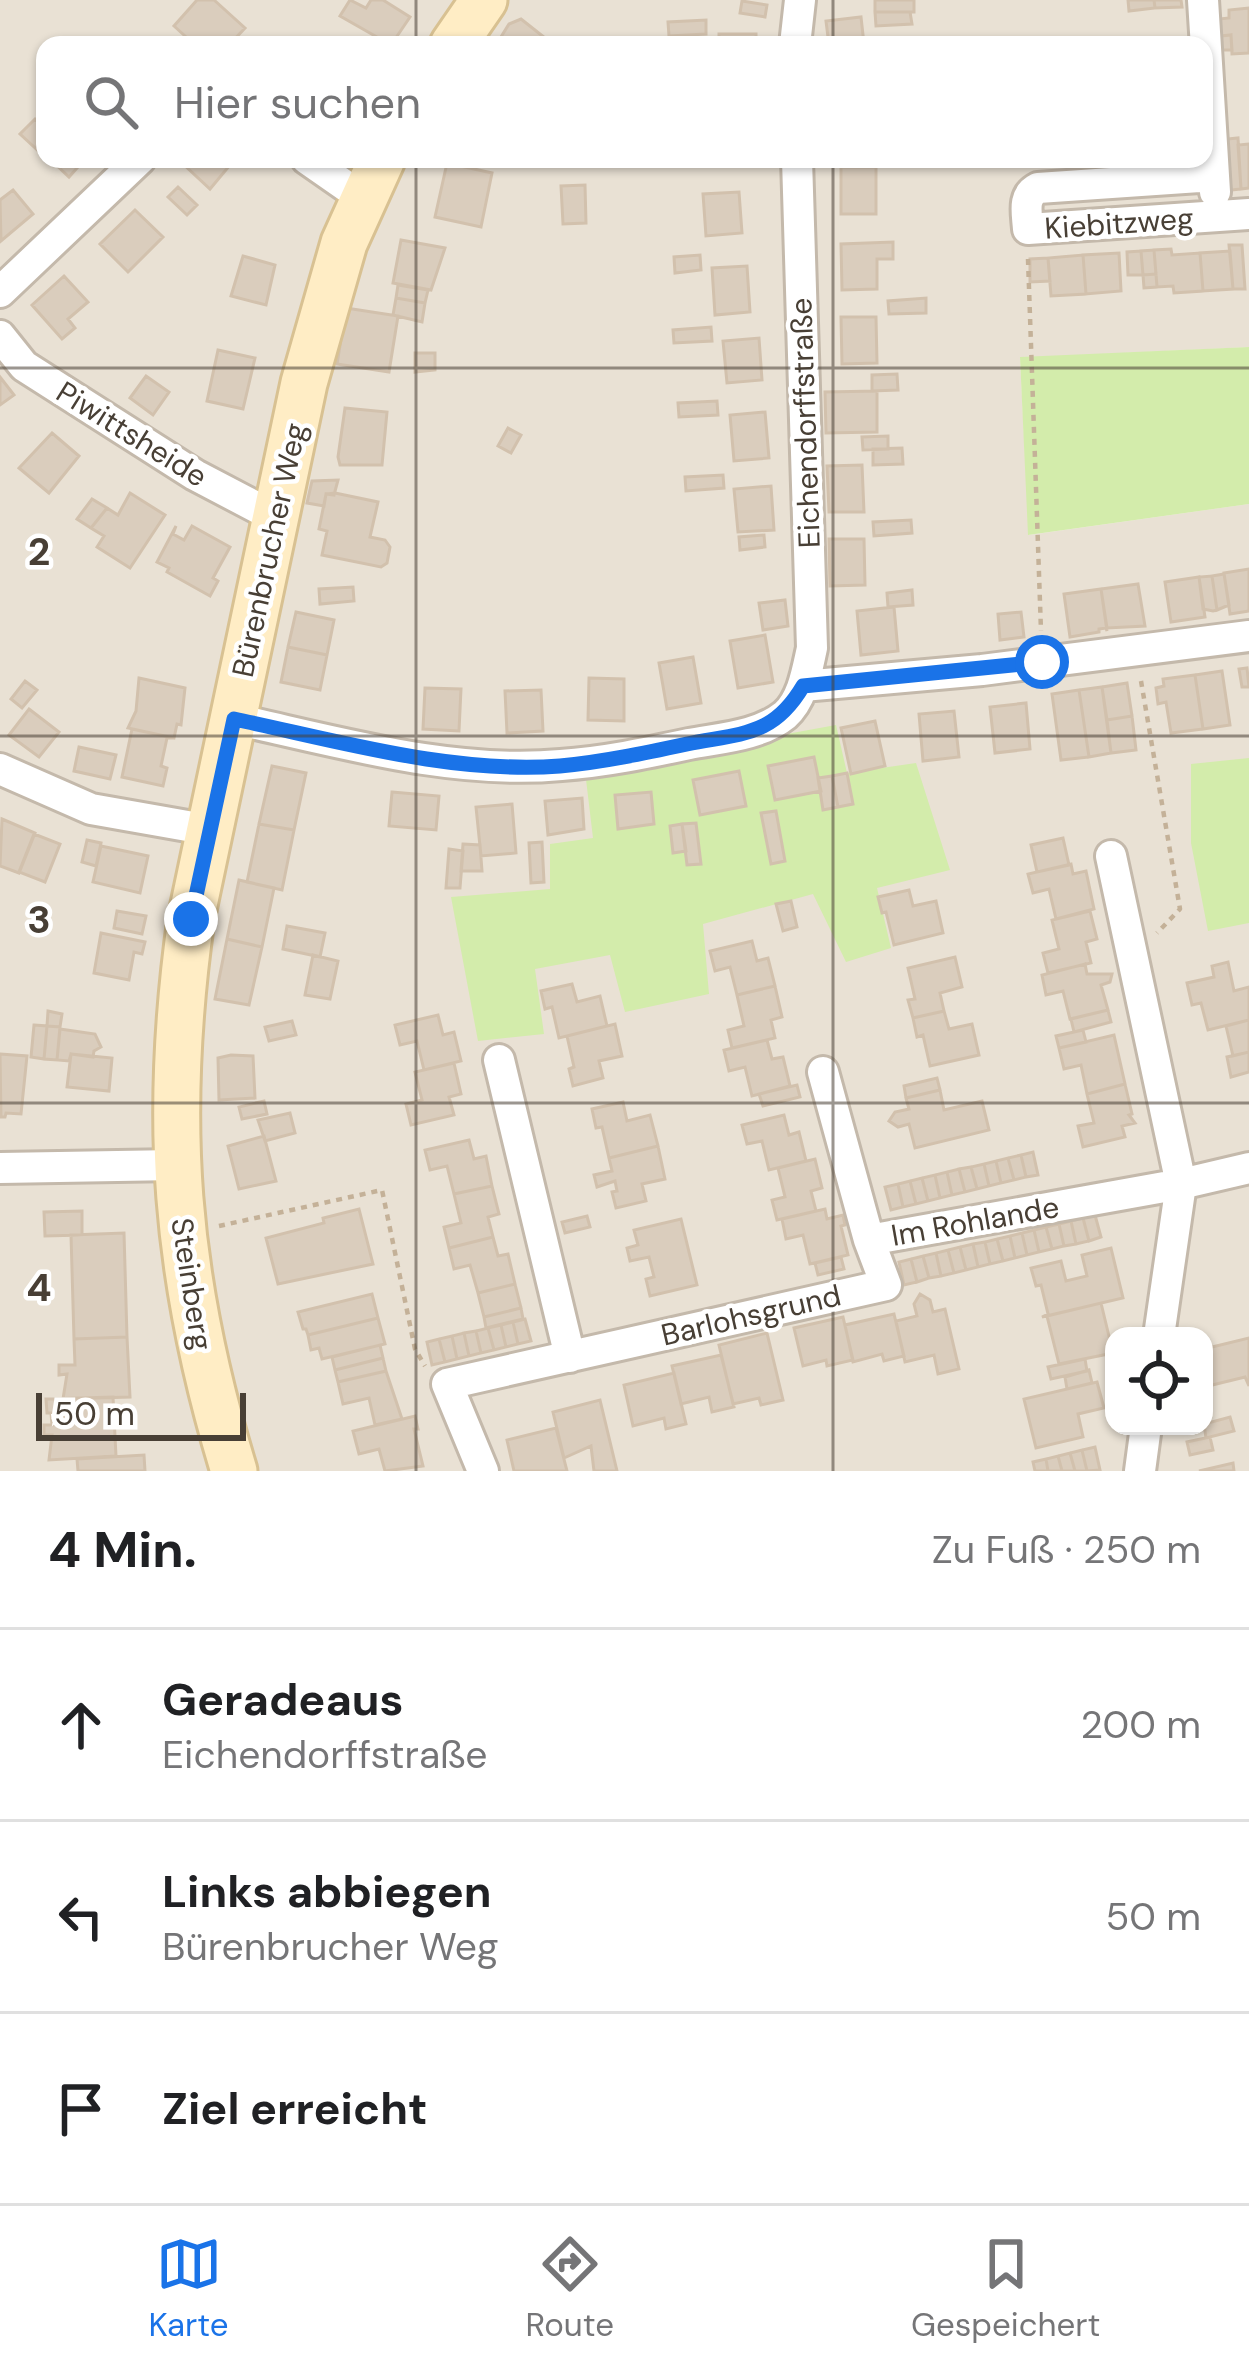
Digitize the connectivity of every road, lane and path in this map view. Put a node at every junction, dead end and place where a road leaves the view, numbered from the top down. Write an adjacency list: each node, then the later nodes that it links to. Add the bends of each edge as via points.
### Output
1 (484, 0): 4 (street)
2 (800, 0): 5 (street)
3 (1203, 0): 6 (street, Kiebitzweg)
4 (459, 36)
5 (795, 36)
6 (1205, 36)
7 (1213, 160): 11 (street, Kiebitzweg)
8 (131, 168): 16 (street)
9 (336, 168): 12 (street)
10 (797, 168): 22 (street, Eichendorffstraße, via 812,648)
11 (1214, 176): 14 (street, Kiebitzweg); 15 (street, Kiebitzweg, via 1038,188 1026,202)
12 (372, 179): 18 (street, Bürenbrucher Weg, via 327,293)
13 (1249, 214): 14 (street, Kiebitzweg)
14 (1216, 216): 15 (street, Kiebitzweg)
15 (1028, 229): 21 (path)
16 (0, 292)
17 (0, 336): 18 (street, Piwittsheide, via 24,366)
18 (275, 518): 23 (street, Bürenbrucher Weg)
19 (1249, 636): 20 (street)
20 (1136, 652): 21 (street); 27 (path, via 1180,909)
21 (1042, 662): 22 (street)
22 (803, 686): 23 (street, via 787,713 759,729 558,766 400,754)
23 (234, 719): 25 (street, Bürenbrucher Weg)
24 (0, 769): 25 (street, via 91,809)
25 (210, 830): 30 (street, Bürenbrucher Weg, via 181,994)
26 (1112, 856): 27 (street)
27 (1133, 957): 33 (street)
28 (499, 1060): 37 (street)
29 (823, 1072): 35 (street, Im Rohlande)
30 (176, 1165): 31 (street); 34 (street, Steinberg)
31 (0, 1168)
32 (1249, 1168): 33 (street, Im Rohlande)
33 (1181, 1184): 35 (street, Im Rohlande); 36 (street)
34 (182, 1235): 38 (path, via 382,1190 415,1348); 40 (street, Steinberg, via 204,1363)
35 (869, 1240): 37 (street, Barlohsgrund, via 886,1285)
36 (1160, 1327)
37 (570, 1357): 38 (street, Barlohsgrund)
38 (447, 1384): 41 (street)
39 (1145, 1435): 42 (street)
40 (234, 1471)
41 (483, 1471)
42 (1140, 1471)

